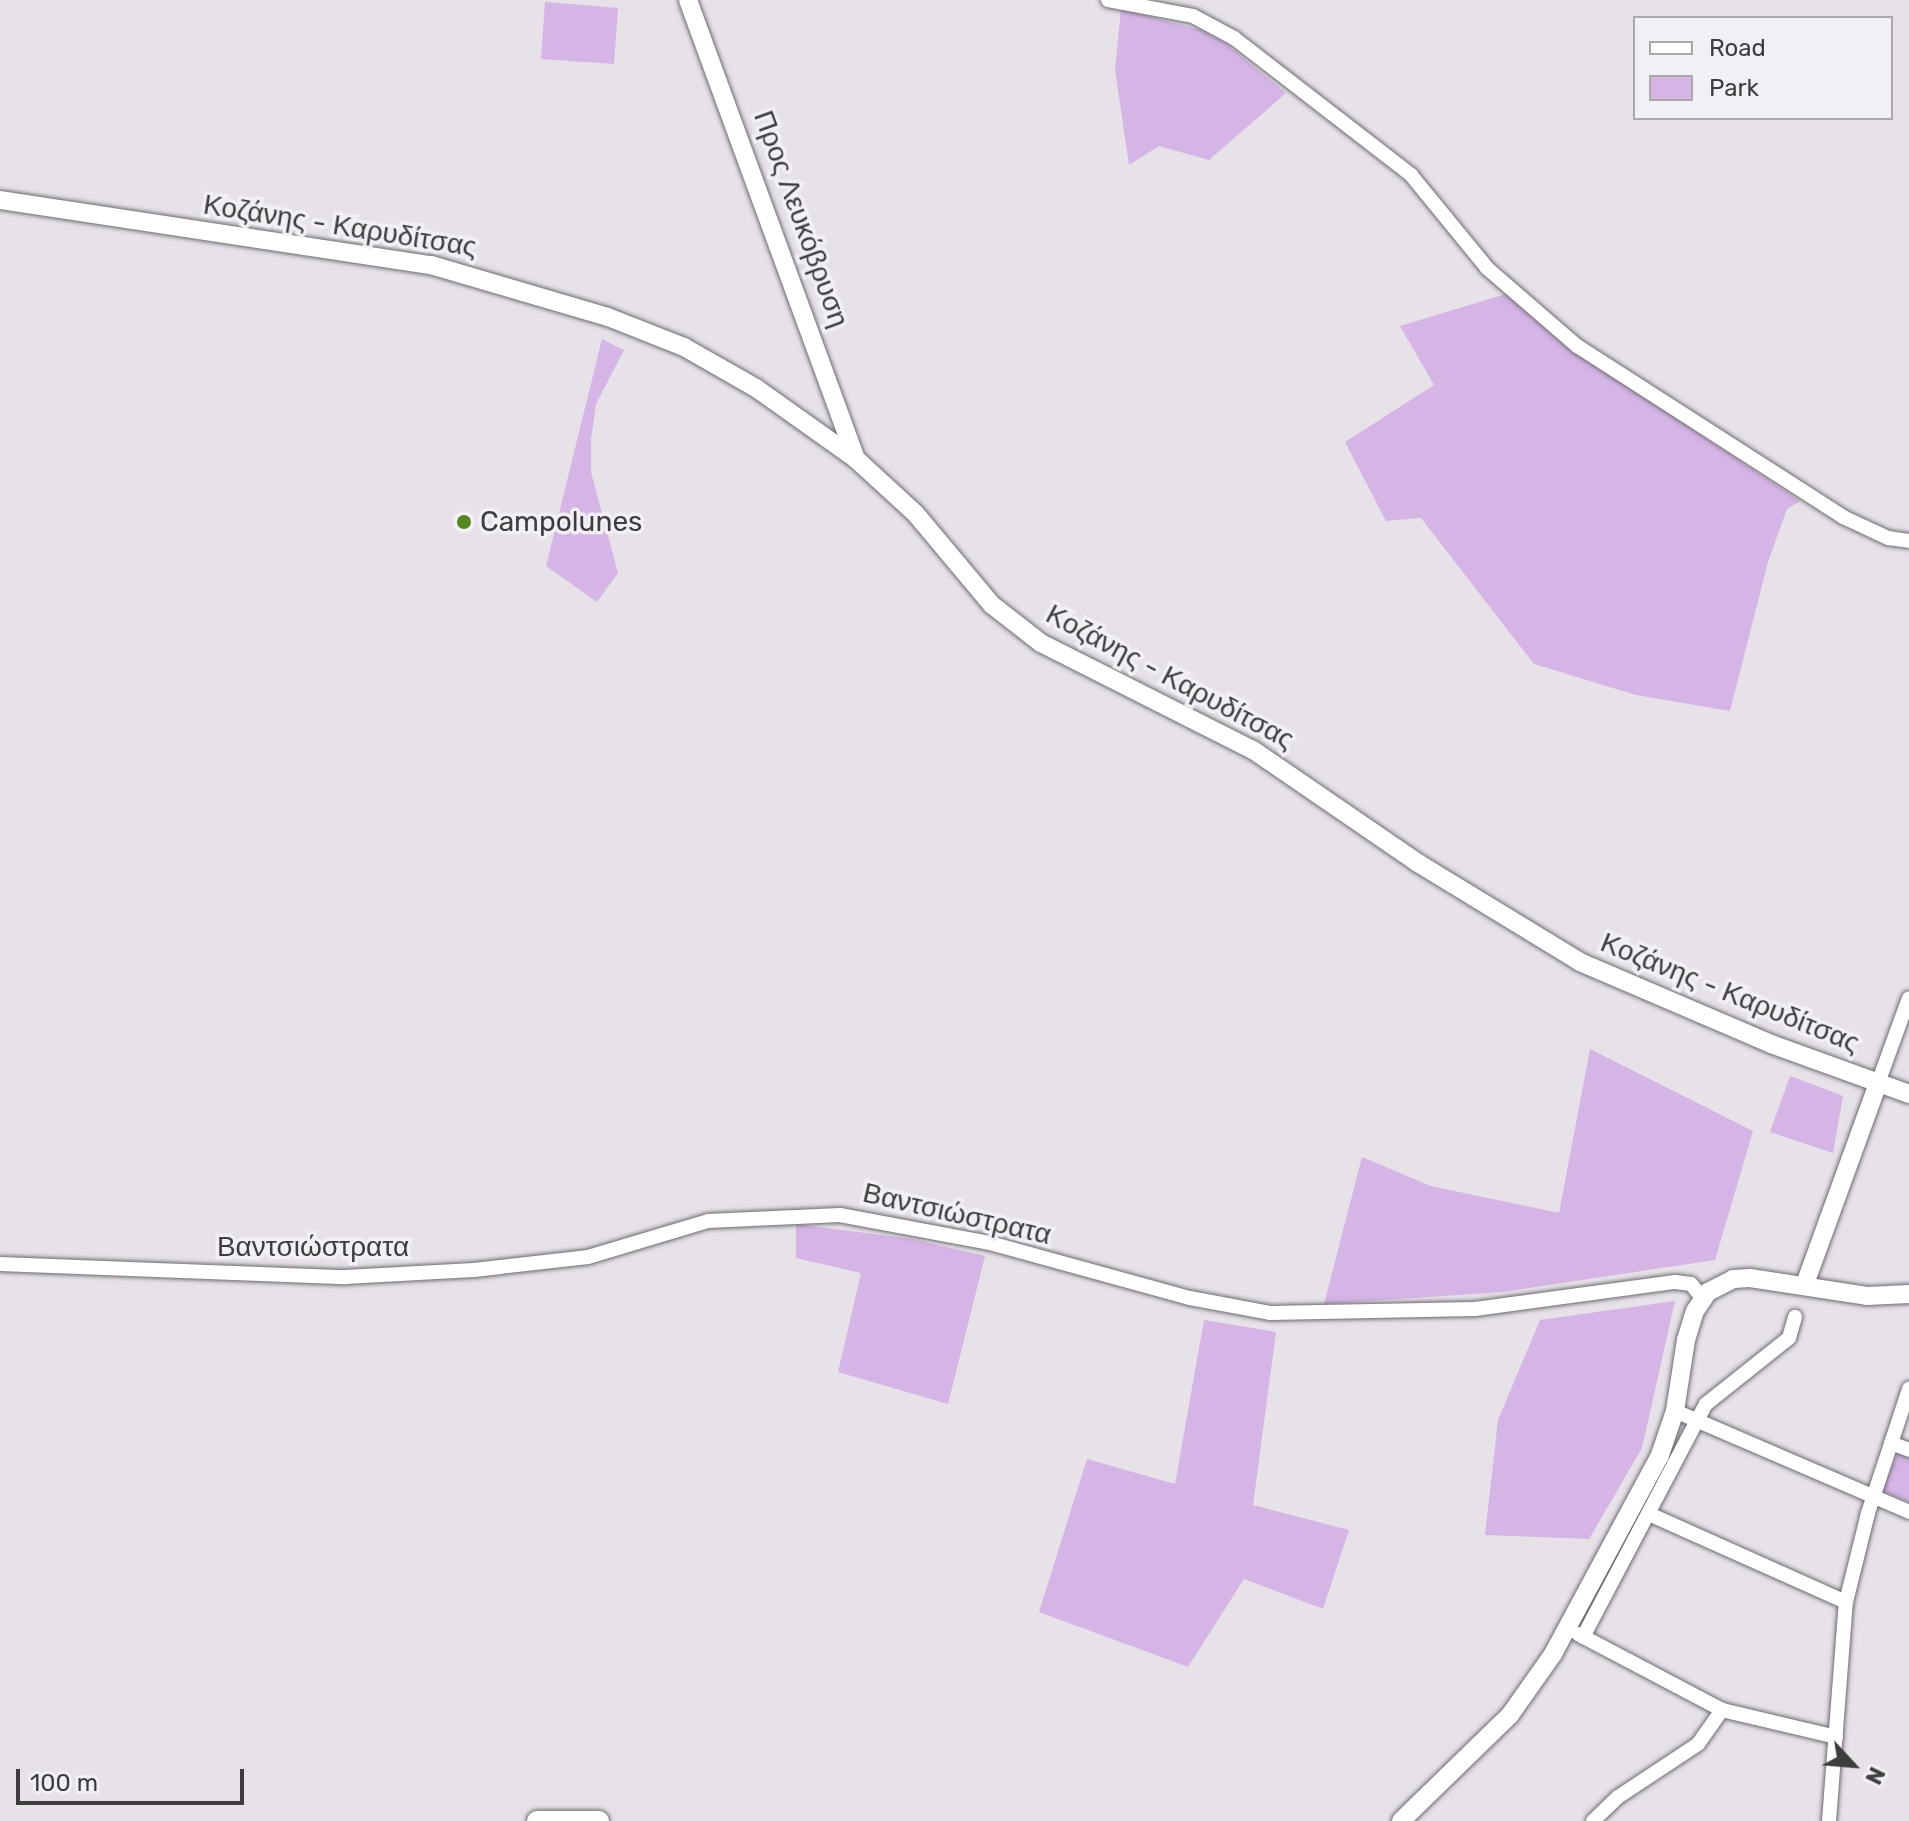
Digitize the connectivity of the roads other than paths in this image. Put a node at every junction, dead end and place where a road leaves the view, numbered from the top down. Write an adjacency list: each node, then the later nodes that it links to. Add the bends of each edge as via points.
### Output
1 (688, 0): 4 (street, Προς Λευκόβρυση)
2 (1108, 0): 5 (street, via 1193,16 1234,38 1396,161 1487,268 1577,346 1843,517 1888,538)
3 (0, 200): 4 (street, Κοζάνης - Καρυδίτσας, via 393,257 514,287 645,330 710,360)
4 (856, 459): 7 (street, Κοζάνης - Καρυδίτσας, via 915,513 992,605 1041,643 1253,750 1418,863 1580,962)
5 (1909, 541)
6 (1909, 998): 7 (street)
7 (1878, 1083): 8 (street, Κοζάνης - Καρυδίτσας); 10 (street)
8 (1909, 1094)
9 (0, 1264): 12 (street, Βαντσιώστρατα, via 345,1277 474,1270 588,1257 708,1221 840,1215 990,1243 1190,1298 1270,1313 1475,1309 1675,1282 1691,1284)
10 (1805, 1284): 11 (street, via 1867,1296); 12 (street, via 1733,1279)
11 (1909, 1294)
12 (1703, 1299): 15 (street, via 1686,1340)
13 (1795, 1317): 16 (street, via 1789,1338 1706,1404)
14 (1909, 1389): 17 (street)
15 (1675, 1411): 16 (street); 23 (street, via 1660,1455)
16 (1699, 1421): 19 (street); 21 (street)
17 (1891, 1443): 18 (street); 19 (street)
18 (1909, 1450)
19 (1872, 1498): 20 (street); 22 (street)
20 (1909, 1512)
21 (1649, 1514): 22 (street); 23 (street)
22 (1846, 1602): 25 (street)
23 (1575, 1633): 24 (street); 28 (street, via 1510,1715)
24 (1722, 1710): 25 (street); 29 (street, via 1698,1744 1618,1797)
25 (1836, 1737): 30 (street)
26 (537, 1821): 27 (main road)
27 (599, 1821)
28 (1401, 1821)
29 (1593, 1821)
30 (1829, 1821)

